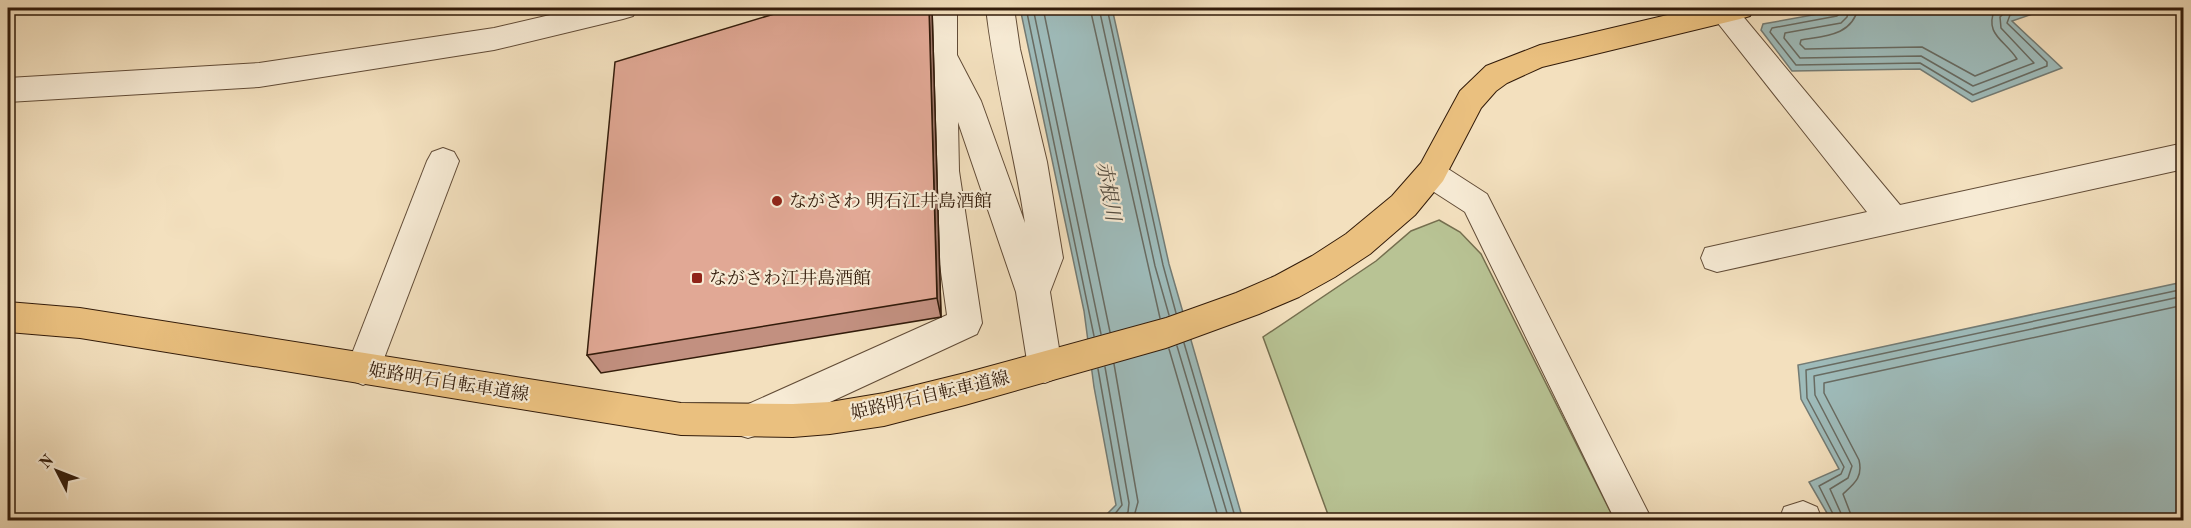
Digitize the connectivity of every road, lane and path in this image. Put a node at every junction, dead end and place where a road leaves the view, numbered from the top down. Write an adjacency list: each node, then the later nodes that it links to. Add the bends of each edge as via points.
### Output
1 (623, 8): 6 (street, via 494,39 259,75)
2 (943, 8): 5 (street)
3 (999, 8): 12 (street, via 1047,258)
4 (1728, 9): 9 (main road, 姫路明石自転車道線, via 1554,53 1505,70 1485,82 1469,100); 10 (street)
5 (942, 55): 12 (street, via 966,101); 16 (street, via 943,171 965,323)
6 (8, 90)
7 (2184, 156): 10 (street)
8 (442, 161): 15 (street)
9 (1431, 174): 14 (main road, 姫路明石自転車道線, via 1416,196 1357,244 1290,284 1202,320); 17 (street, via 1476,203)
10 (1893, 220): 11 (street)
11 (1717, 258)
12 (1033, 292): 14 (street)
13 (8, 317): 15 (main road, 姫路明石自転車道線, via 80,323)
14 (1059, 363): 16 (main road, 姫路明石自転車道線, via 897,406 832,418)
15 (363, 369): 16 (main road, 姫路明石自転車道線, via 681,419)
16 (748, 423)
17 (1634, 520)
18 (1797, 520): 19 (street)
19 (1804, 520)

